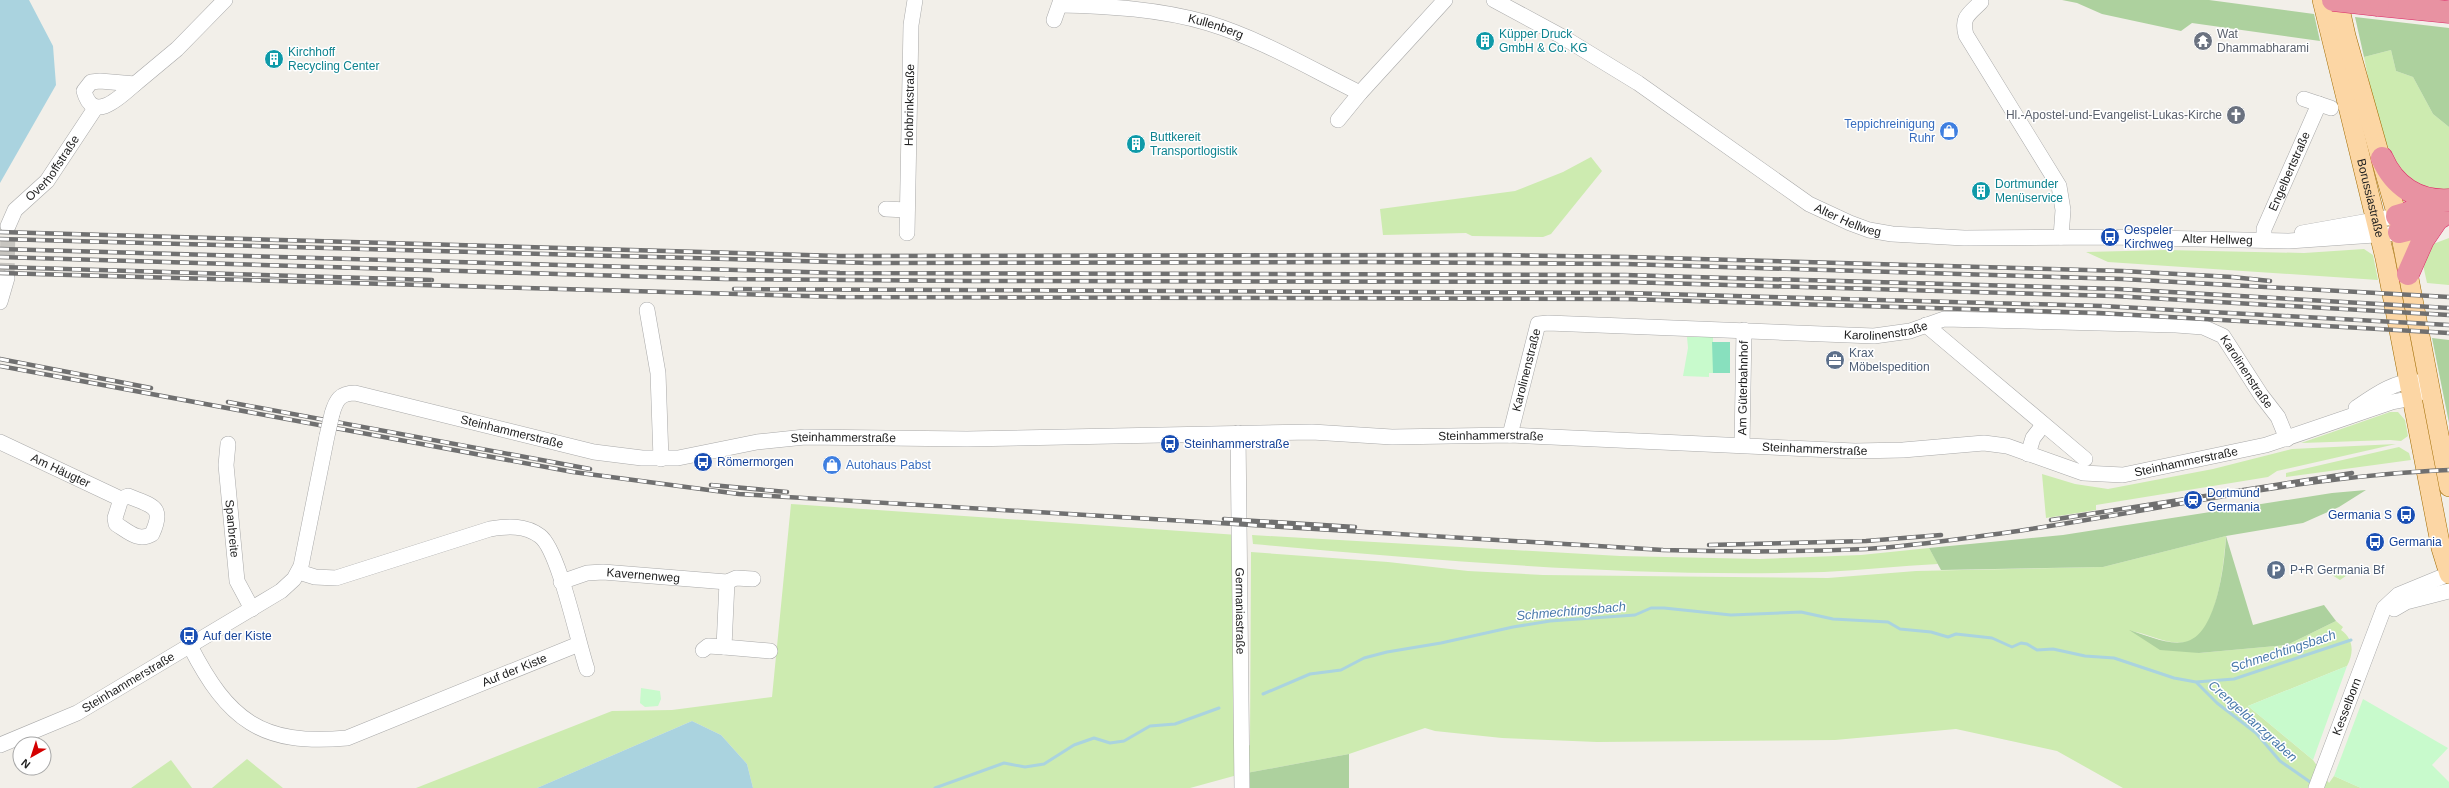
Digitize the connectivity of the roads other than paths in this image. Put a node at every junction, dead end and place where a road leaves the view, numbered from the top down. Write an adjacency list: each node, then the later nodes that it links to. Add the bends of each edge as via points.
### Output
1 (225, 0): 12 (street, via 172,54)
2 (915, 0): 20 (street, Hohbrinkstraße, via 911,25)
3 (1445, 0): 13 (street)
4 (1494, 0): 24 (street, Alter Hellweg, via 1609,65 1666,102 1784,188 1814,207 1850,223 1892,234 1915,236)
5 (2322, 0): 22 (main road, Borussiastraße)
6 (2333, 0): 10 (highway, bridge)
7 (2338, 0): 17 (main road, Borussiastraße)
8 (1061, 2): 11 (street, Kullenberg); 13 (street, Kullenberg, via 1120,7 1208,23 1242,35)
9 (1981, 2): 24 (street, via 1966,18 1966,36 2059,186 2063,210)
10 (2449, 12)
11 (1054, 20)
12 (136, 84): 15 (street, via 106,106); 15 (street, via 91,82 84,91 88,101)
13 (1360, 93): 16 (street)
14 (2304, 99): 25 (street, Engelbertstraße, via 2325,106 2264,229)
15 (96, 107): 21 (street, Overhoffstraße, via 47,181 15,210)
16 (1338, 120)
17 (2382, 158): 18 (highway, via 2391,175 2409,191); 22 (main road, Borussiastraße)
18 (2446, 208): 22 (highway, via 2419,227); 26 (highway, via 2423,240)
19 (886, 209): 20 (street)
20 (907, 210): 23 (street, Hohbrinkstraße)
21 (8, 226)
22 (2388, 226): 25 (street, Alter Hellweg, via 2289,241); 26 (main road, Borussiastraße); 33 (main road, Borussiastraße)
23 (907, 233)
24 (2061, 237): 25 (street, Alter Hellweg)
25 (2264, 240)
26 (2408, 274): 32 (main road, Borussiastraße)
27 (7, 278): 28 (street)
28 (0, 302)
29 (647, 310): 42 (street, via 658,373)
30 (1926, 325): 31 (street, Karolinenstraße, via 1910,331 1874,336); 34 (street); 37 (street, Karolinenstraße, via 1944,319 2203,327 2217,332 2230,345 2278,417)
31 (1744, 330): 36 (street, Karolinenstraße, via 1538,324); 40 (street, Am Güterbahnhof)
32 (2429, 385): 33 (street, Steinhammerstraße); 44 (main road, Borussiastraße)
33 (2411, 389): 37 (street, Steinhammerstraße, via 2369,399 2342,418); 47 (main road, Borussiastraße, via 2441,548)
34 (2043, 425): 41 (street, via 2033,438); 43 (street)
35 (1238, 434): 36 (street, Steinhammerstraße); 42 (street, Steinhammerstraße, via 967,439 804,437); 62 (street, Germaniastraße)
36 (1510, 434): 40 (street, Steinhammerstraße)
37 (2287, 439): 41 (street, Steinhammerstraße, via 2203,460 2108,476 2070,470)
38 (0, 442): 45 (street, Am Häugter)
39 (228, 444): 52 (street, Spanbreite, via 226,473 237,581)
40 (1742, 445): 41 (street, Steinhammerstraße, via 1856,451 1984,443 2007,446)
41 (2028, 454)
42 (661, 459): 46 (street, Steinhammerstraße, bridge, via 594,452 355,392 341,395 332,414)
43 (2085, 459)
44 (2449, 487)
45 (121, 499)
46 (299, 572): 49 (street, via 315,577 336,578 490,529 509,526 524,528 541,537 555,560); 52 (street, Steinhammerstraße, via 281,591)
47 (2449, 574): 53 (street, Kesselborn, via 2410,589 2390,600)
48 (753, 579): 50 (street, Kavernenweg, via 736,578)
49 (561, 582): 50 (street, Kavernenweg, via 587,573 603,572); 54 (street)
50 (728, 582): 56 (street)
51 (2449, 590): 53 (street, Kesselborn, via 2406,602 2390,612)
52 (252, 610): 55 (street, Steinhammerstraße)
53 (2377, 625): 61 (street, Kesselborn)
54 (579, 644): 55 (street, Auf der Kiste, via 347,738 315,741 270,733 250,723 226,704 207,679); 59 (street)
55 (190, 646): 60 (street, Steinhammerstraße, via 78,713)
56 (724, 647): 57 (street, via 708,646); 58 (street)
57 (703, 650)
58 (770, 651)
59 (587, 669)
60 (0, 746)
61 (2317, 786)
62 (1242, 788)

